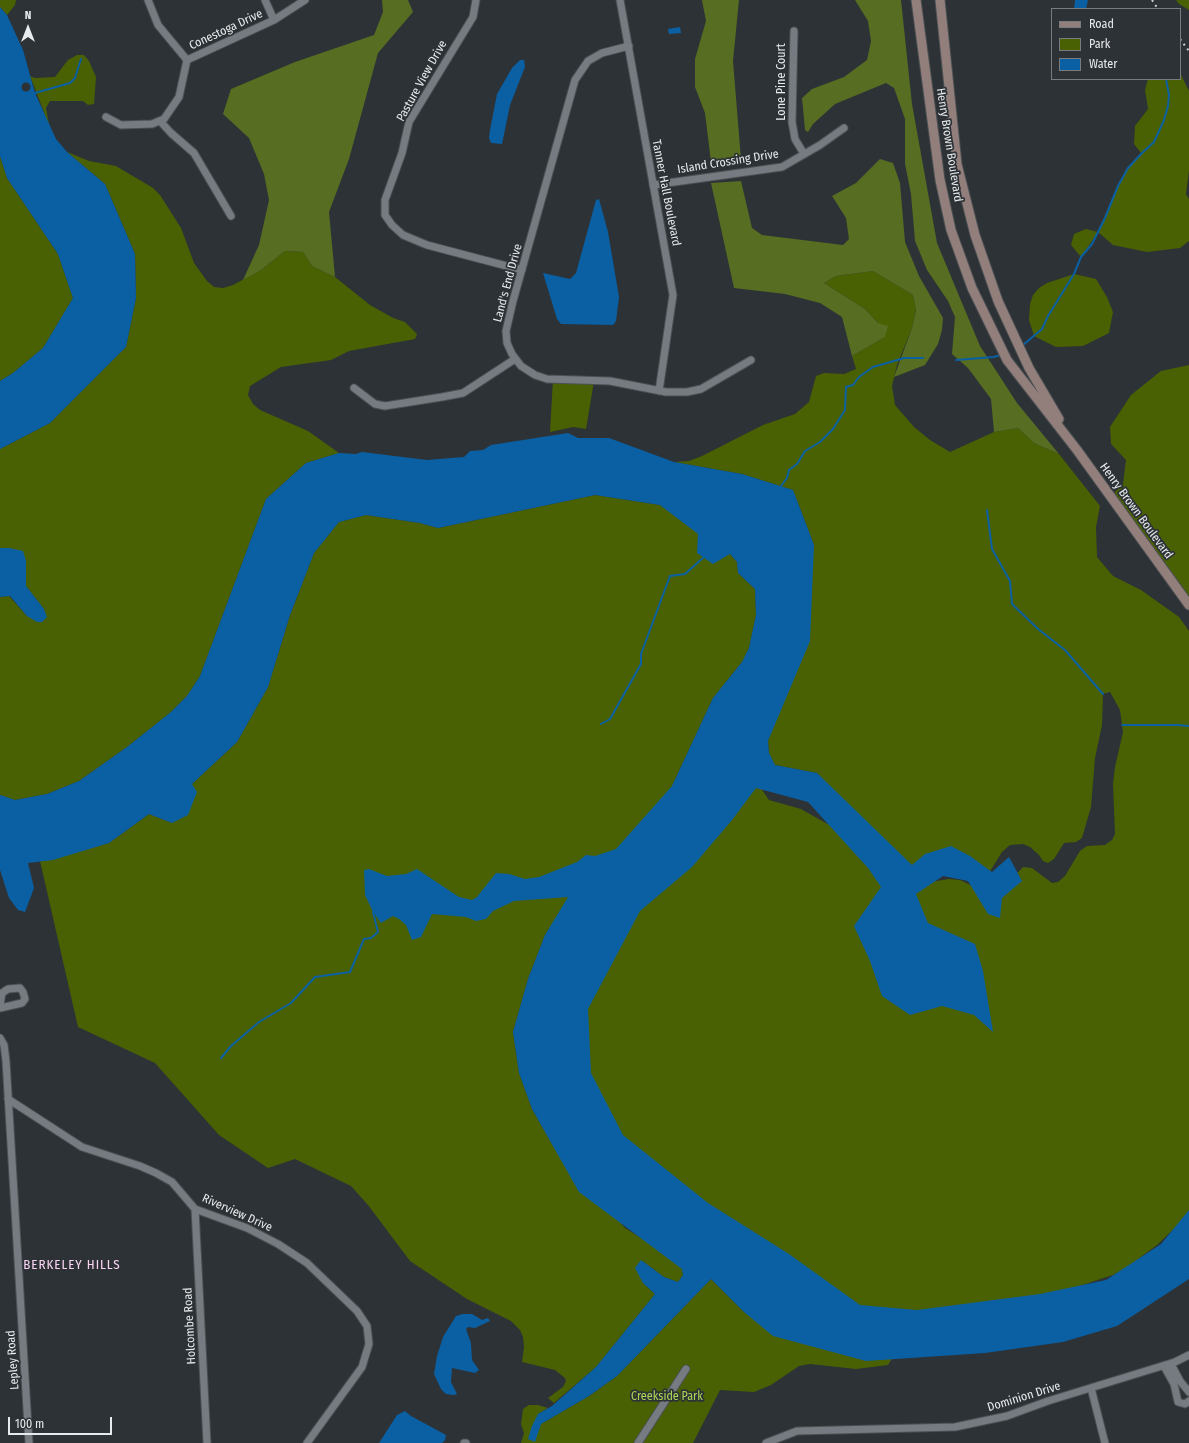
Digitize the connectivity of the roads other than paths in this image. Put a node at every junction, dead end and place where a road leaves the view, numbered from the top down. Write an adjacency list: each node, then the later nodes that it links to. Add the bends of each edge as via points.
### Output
1 (148, 0): 11 (street, via 158,25)
2 (265, 0): 8 (street, Conestoga Drive)
3 (304, 0): 8 (street, Conestoga Drive)
4 (476, 0): 18 (street, Pasture View Drive, via 473,17 409,122 402,152 385,200 385,214 392,225 403,234 427,245)
5 (620, 0): 10 (street, Tanner Hall Boulevard)
6 (916, 0): 23 (main road, Henry Brown Boulevard, via 940,180 951,230 972,288 1008,360)
7 (940, 0): 23 (main road, Henry Brown Boulevard, via 957,164 975,235 998,301 1029,368)
8 (274, 20): 11 (street, Conestoga Drive)
9 (794, 31): 15 (street, Lone Pine Court, via 792,122 796,139)
10 (629, 46): 16 (street, Tanner Hall Boulevard, via 638,110); 18 (street, Land's End Drive, via 602,53 588,61 575,80)
11 (187, 60): 13 (street, via 179,97 164,119)
12 (106, 117): 13 (street, via 121,125 152,124)
13 (160, 120): 17 (street, via 171,134 194,153)
14 (844, 128): 15 (street, Island Crossing Drive)
15 (804, 154): 16 (street, Island Crossing Drive, via 782,167)
16 (653, 185): 22 (street, Tanner Hall Boulevard, via 673,295)
17 (231, 216)
18 (522, 270): 19 (street, Land's End Drive, via 506,331 507,343)
19 (515, 359): 21 (street, via 463,393 442,397 385,406 375,404); 22 (street, Land's End Drive, via 535,375 547,379 610,381)
20 (751, 360): 22 (street, Land's End Drive, via 701,389 687,392)
21 (354, 388)
22 (659, 391)
23 (1077, 450): 24 (main road, Henry Brown Boulevard)
24 (1189, 605)
25 (0, 1038): 26 (street, Lepley Road, via 4,1045)
26 (8, 1099): 27 (street, Riverview Drive, via 82,1147 140,1166 172,1182); 35 (street, Lepley Road)
27 (195, 1209): 36 (street, Holcombe Road); 37 (street, Riverview Drive, via 248,1228 307,1263 357,1311 367,1326 369,1344 362,1367)
28 (1189, 1355): 29 (street, Dominion Drive)
29 (1167, 1365): 31 (street); 32 (street, Dominion Drive)
30 (686, 1369): 38 (street)
31 (1177, 1382): 33 (street); 34 (street, via 1178,1402 1185,1404)
32 (1091, 1388): 39 (street, Dominion Drive, via 1007,1416 955,1427 797,1430); 40 (street)
33 (1189, 1392)
34 (1189, 1401)
35 (29, 1443)
36 (207, 1443)
37 (307, 1443)
38 (638, 1443)
39 (766, 1443)
40 (1105, 1443)

